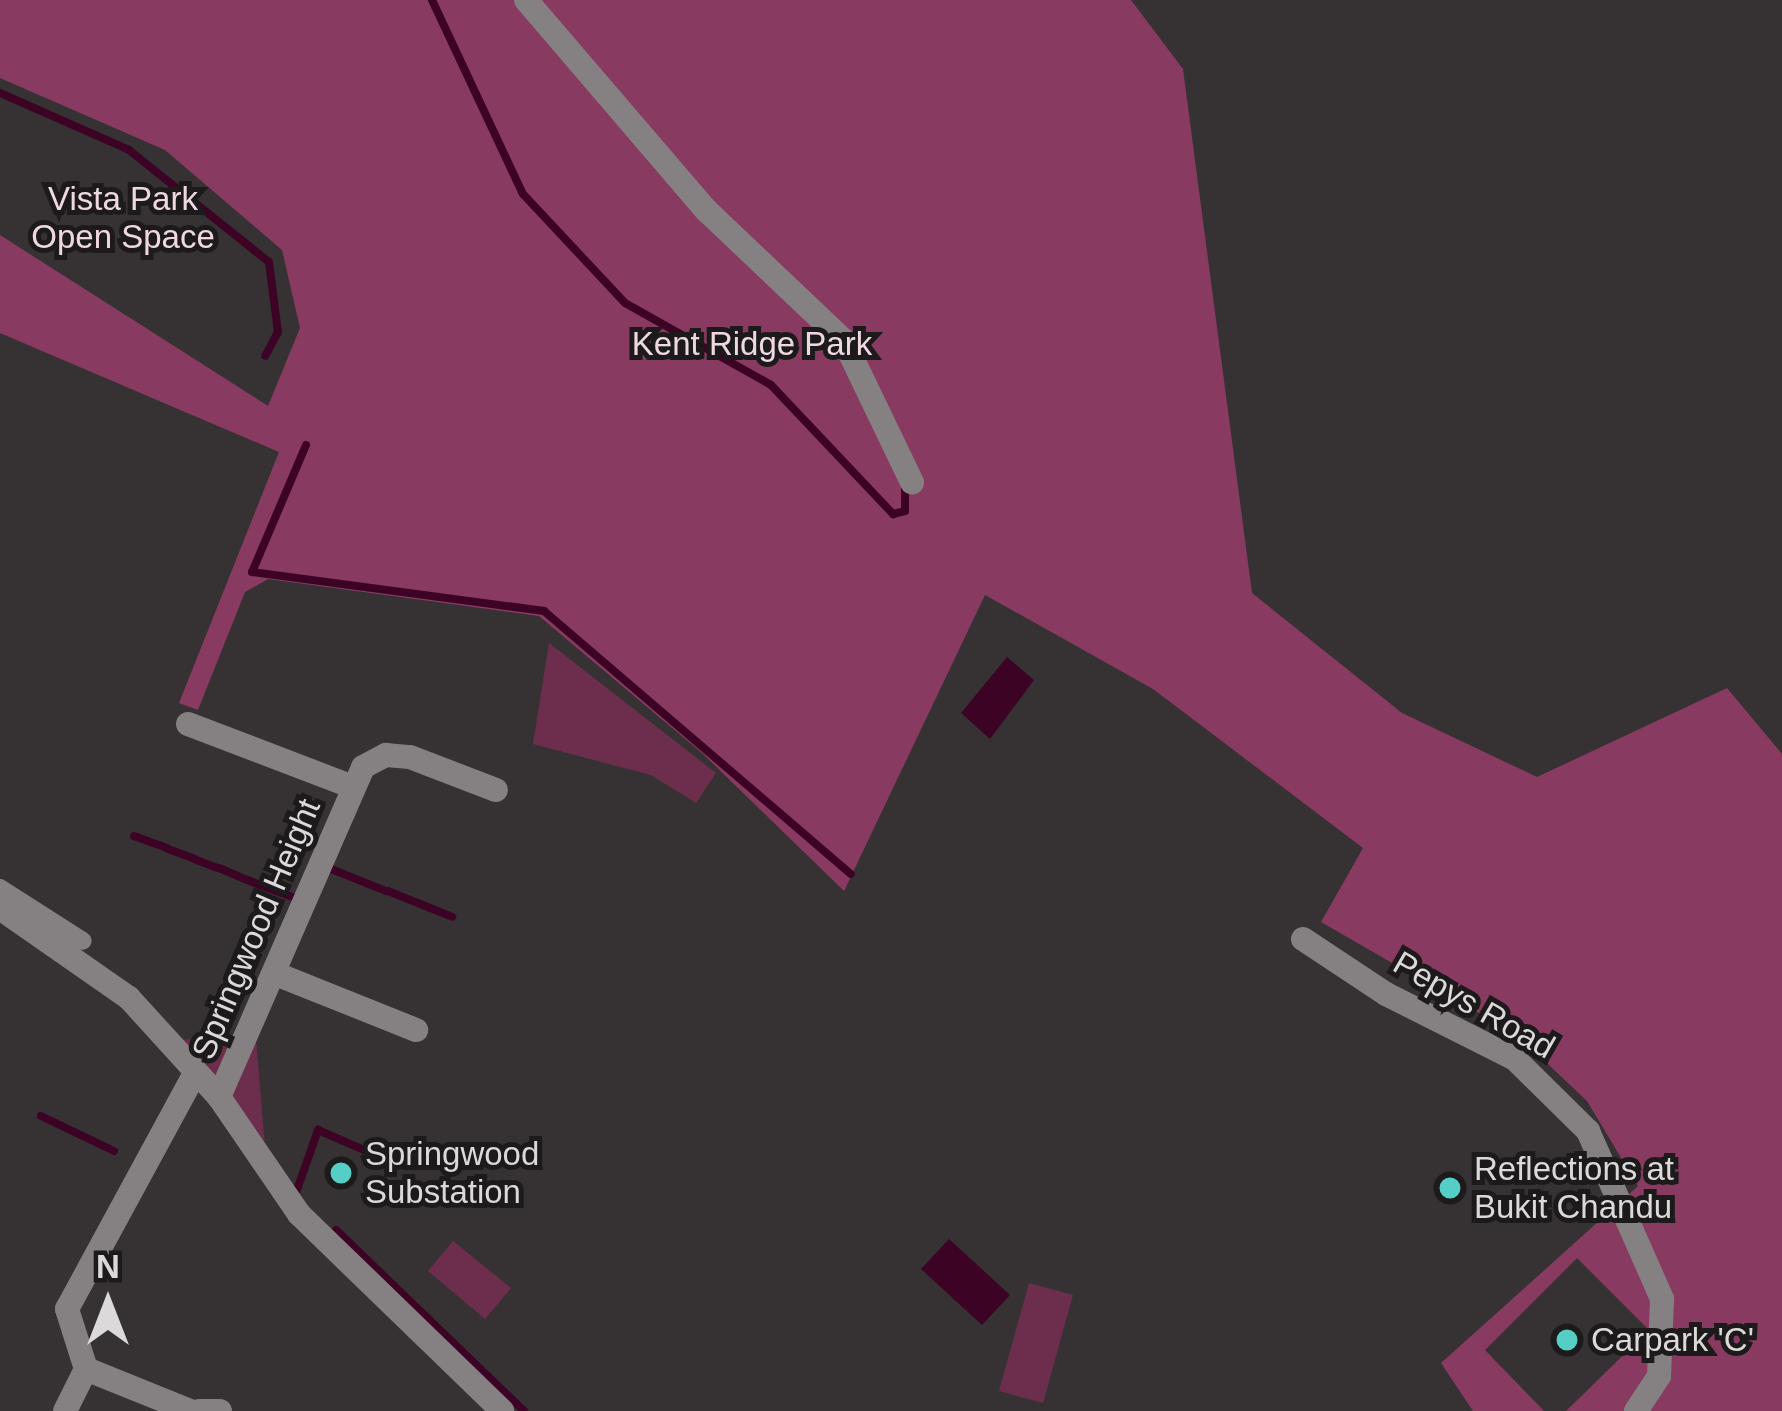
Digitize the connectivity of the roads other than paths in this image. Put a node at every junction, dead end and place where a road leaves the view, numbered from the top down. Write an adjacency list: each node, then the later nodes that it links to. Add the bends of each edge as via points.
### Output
1 (526, 0): 2 (street, via 706,209 844,340)
2 (912, 482)
3 (188, 724): 4 (street)
4 (353, 787): 5 (street, via 363,767 386,755); 10 (street, Springwood Height)
5 (496, 790)
6 (0, 889): 9 (street)
7 (0, 908): 12 (street, via 129,998)
8 (1303, 939): 19 (street, Pepys Road, via 1386,994 1515,1059 1588,1131 1662,1300 1659,1376)
9 (83, 941)
10 (276, 974): 11 (street); 13 (street, Springwood Height)
11 (416, 1030)
12 (194, 1073): 13 (street); 14 (street, via 67,1309)
13 (219, 1097): 18 (street, via 299,1214)
14 (86, 1370): 15 (street); 16 (street)
15 (65, 1411)
16 (194, 1411): 17 (street)
17 (220, 1411)
18 (502, 1411)
19 (1636, 1411)

